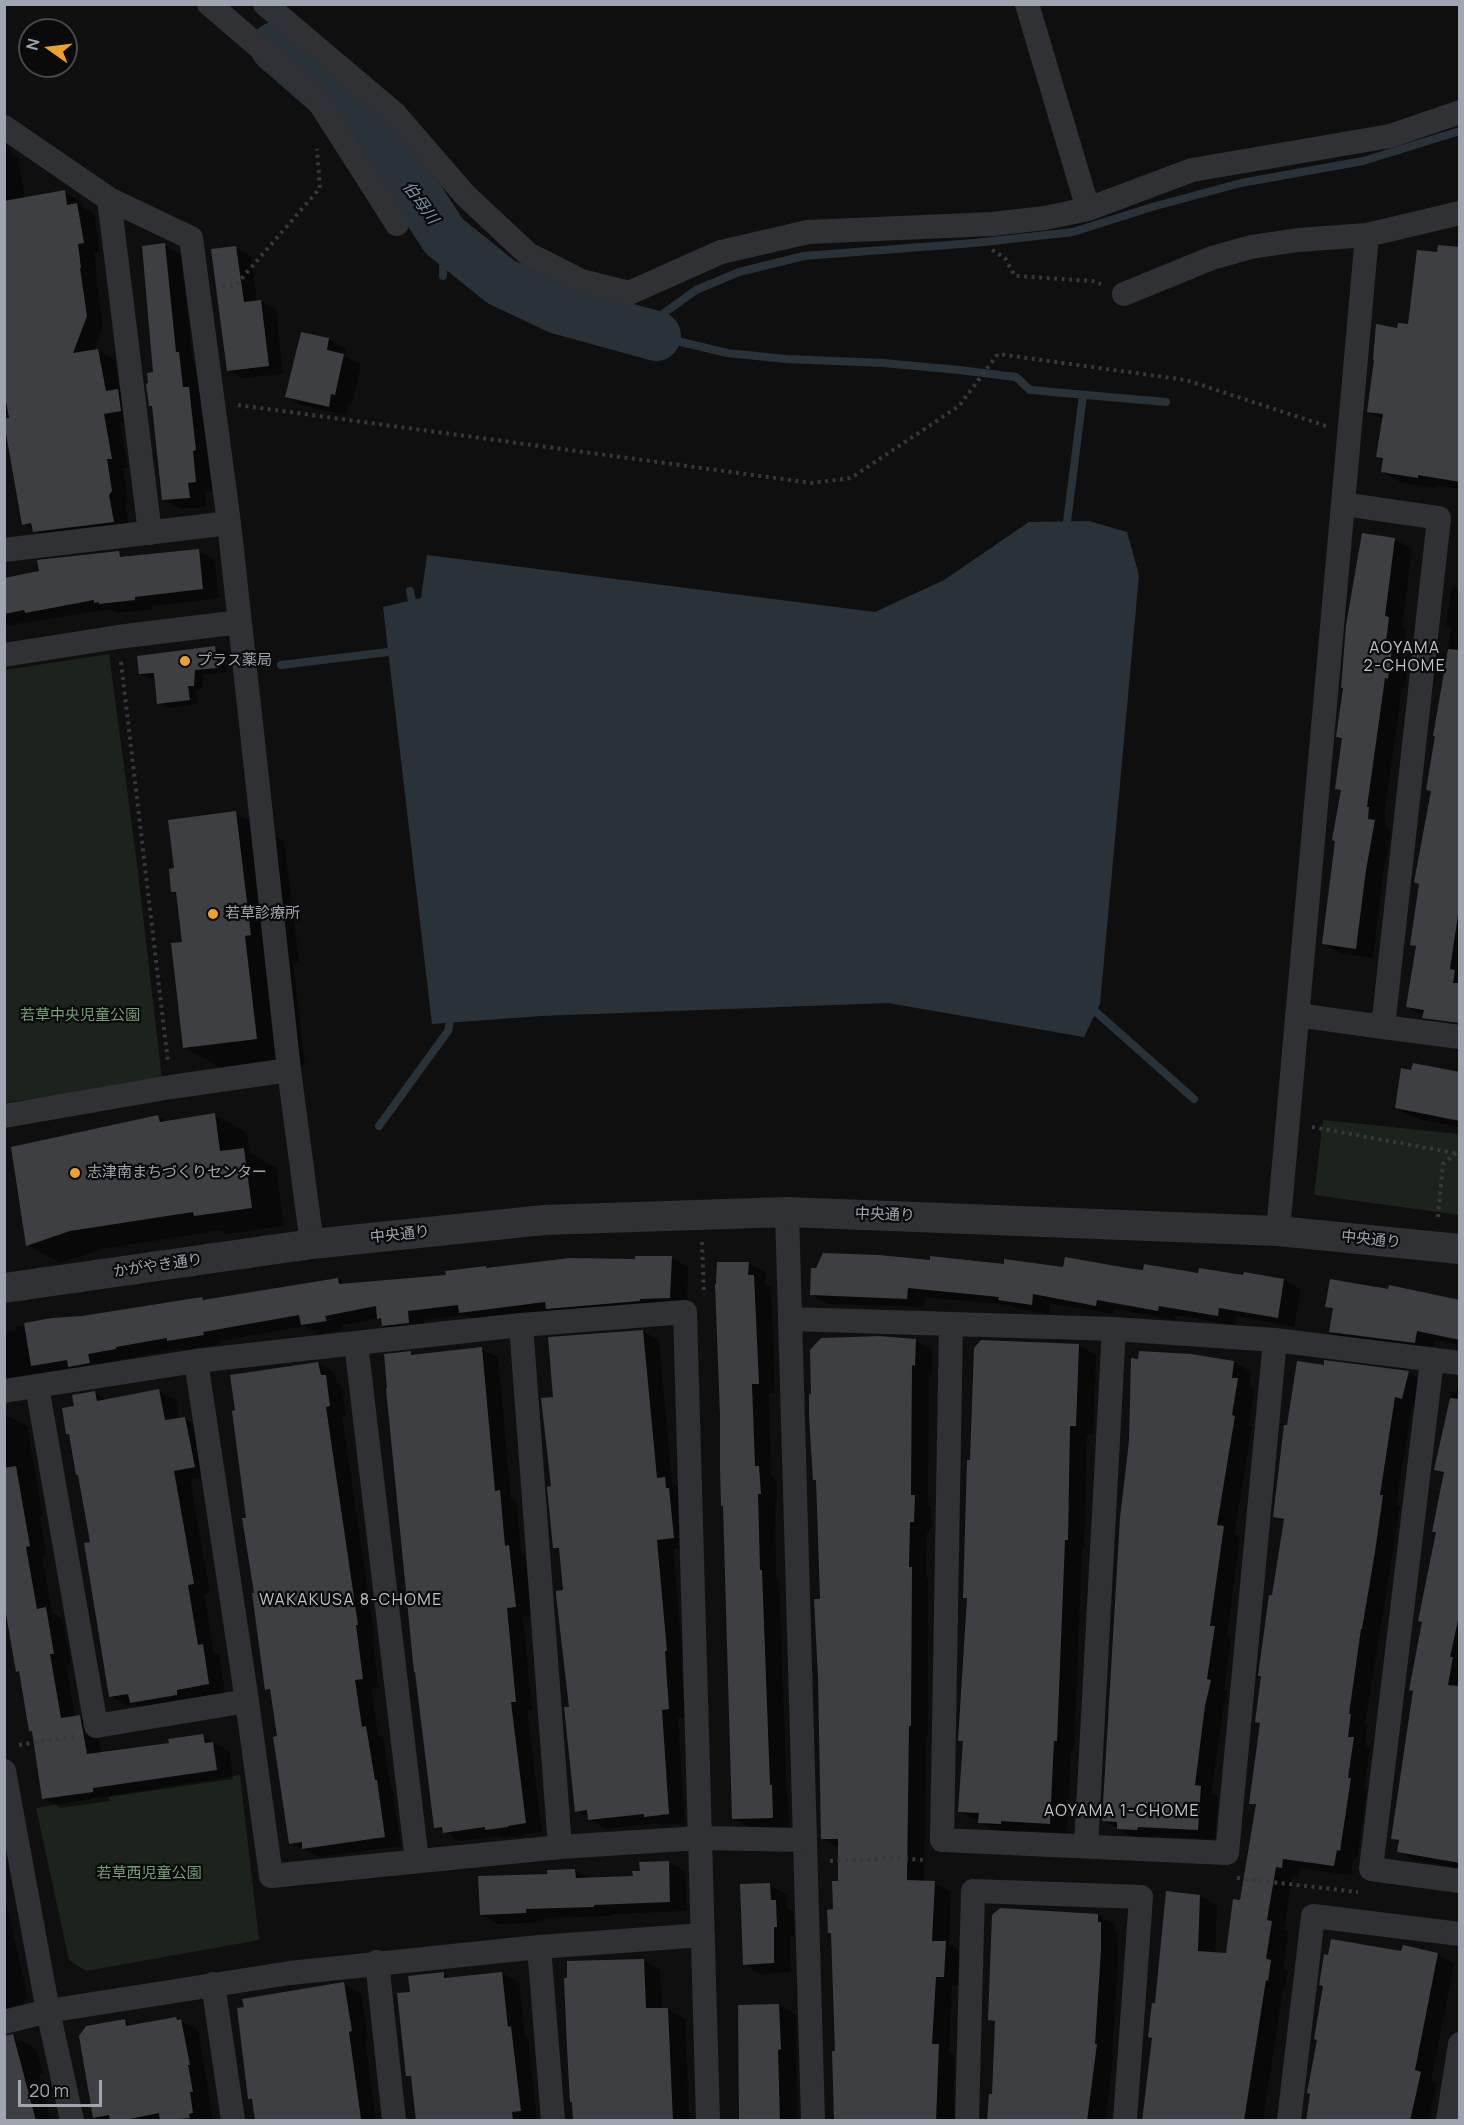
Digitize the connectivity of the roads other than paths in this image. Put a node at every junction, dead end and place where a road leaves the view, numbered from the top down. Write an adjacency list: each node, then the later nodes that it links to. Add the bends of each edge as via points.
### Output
1 (209, 4): 9 (street, via 314,94)
2 (265, 4): 7 (street, via 395,114 465,195 528,254 581,281 629,293 721,252 808,232 992,224)
3 (1027, 4): 7 (street)
4 (1460, 112): 7 (street, via 1390,136 1192,170)
5 (4, 127): 6 (street)
6 (109, 199): 13 (street, via 191,238); 14 (street)
7 (1088, 209)
8 (1460, 213): 10 (street)
9 (396, 224)
10 (1367, 235): 11 (street, via 1251,247 1212,258); 12 (street)
11 (1124, 294)
12 (1343, 504): 18 (street); 19 (street, via 1439,518)
13 (229, 523): 14 (street); 16 (street)
14 (150, 532): 15 (street)
15 (5, 544)
16 (240, 622): 17 (street); 21 (street)
17 (4, 655)
18 (1297, 1016): 19 (street); 24 (street)
19 (1383, 1027): 20 (street)
20 (1460, 1037)
21 (290, 1070): 22 (street); 25 (street)
22 (4, 1116)
23 (787, 1212): 24 (street, 中央通り); 25 (street, 中央通り, via 544,1220); 28 (street)
24 (1278, 1231): 26 (street, 中央通り)
25 (312, 1244): 27 (street, かがやき通り)
26 (1460, 1249)
27 (4, 1288)
28 (790, 1319): 30 (street); 42 (street)
29 (521, 1324): 33 (street); 41 (street, via 685,1312); 44 (street)
30 (951, 1324): 31 (street); 43 (street, via 942,1840)
31 (1114, 1329): 32 (street); 43 (street)
32 (1275, 1340): 34 (street); 43 (street, via 1227,1853)
33 (356, 1343): 35 (street); 45 (street)
34 (1432, 1360): 36 (street); 46 (street, via 1371,1869)
35 (196, 1361): 37 (street); 39 (street)
36 (1460, 1363)
37 (37, 1386): 38 (street); 39 (street, via 96,1726)
38 (4, 1391)
39 (248, 1701): 45 (street, via 271,1876)
40 (4, 1771): 52 (street)
41 (700, 1838): 42 (street); 44 (street); 48 (street)
42 (805, 1840): 60 (street)
43 (1086, 1846)
44 (560, 1847): 45 (street)
45 (417, 1861)
46 (1460, 1881)
47 (1460, 1934): 63 (street, via 1313,1916)
48 (703, 1935): 49 (street); 59 (street)
49 (538, 1947): 50 (street); 58 (street)
50 (377, 1962): 51 (street); 57 (street)
51 (213, 1984): 52 (street); 56 (street)
52 (48, 2012): 53 (street); 55 (street)
53 (4, 2022)
54 (1460, 2044): 64 (street)
55 (72, 2121)
56 (233, 2121)
57 (394, 2121)
58 (553, 2121)
59 (708, 2121)
60 (813, 2121)
61 (967, 2121): 62 (street, via 973,1890 1141,1898)
62 (1125, 2121)
63 (1289, 2121)
64 (1448, 2121)

